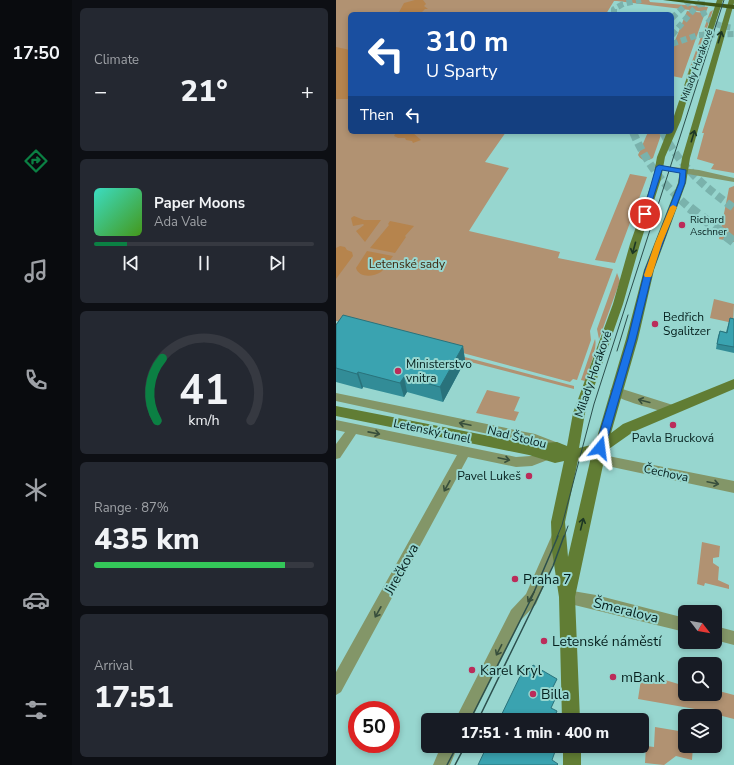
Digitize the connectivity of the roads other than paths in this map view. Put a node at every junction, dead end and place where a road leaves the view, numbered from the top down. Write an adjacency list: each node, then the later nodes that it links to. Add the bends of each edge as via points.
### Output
1 (666, 0): 3 (highway)
2 (693, 0): 3 (highway)
3 (719, 3): 4 (highway); 6 (main road, Milady Horákové, via 704,48 693,68)
4 (732, 6): 5 (highway)
5 (728, 14): 9 (main road, Milady Horákové, one-way to 5)
6 (674, 127)
7 (671, 134): 8 (main road, Milady Horákové)
8 (659, 167): 9 (street); 22 (main road, Milady Horákové, one-way to 22, via 618,304 579,413)
9 (683, 171): 10 (street, via 702,177); 12 (main road, Milady Horákové, via 682,183 649,270)
10 (734, 180)
11 (734, 384): 14 (main road, Letenský tunel)
12 (616, 391): 14 (street, one-way to 12); 21 (main road, Milady Horákové)
13 (336, 397): 19 (street, Nad Štolou, one-way to 13, via 534,439)
14 (672, 408): 21 (main road, Letenský tunel, via 628,428)
15 (336, 410): 19 (main road, Letenský tunel)
16 (336, 425): 17 (street, Nad Štolou)
17 (353, 428): 18 (street, Nad Štolou, one-way to 18); 20 (street)
18 (465, 451): 19 (street, Nad Štolou, one-way to 19, via 516,462 532,461); 29 (street, Jirečkova, one-way to 29)
19 (552, 452): 22 (main road, Letenský tunel, via 555,457)
20 (336, 454)
21 (599, 454): 22 (main road, Letenský tunel); 23 (street, Čechova, one-way to 23); 25 (main road, Milady Horákové, one-way to 21)
22 (572, 456): 24 (main road, Milady Horákové, via 558,522)
23 (734, 487)
24 (558, 537): 25 (main road); 30 (street, Milady Horákové, one-way to 30, via 531,599 516,616)
25 (567, 597): 26 (street, Šmeralova); 31 (main road)
26 (678, 623)
27 (722, 635): 28 (street)
28 (734, 638)
29 (336, 687)
30 (468, 713)
31 (571, 713)
32 (447, 753): 34 (street)
33 (572, 753): 35 (main road)
34 (441, 765)
35 (572, 765)

